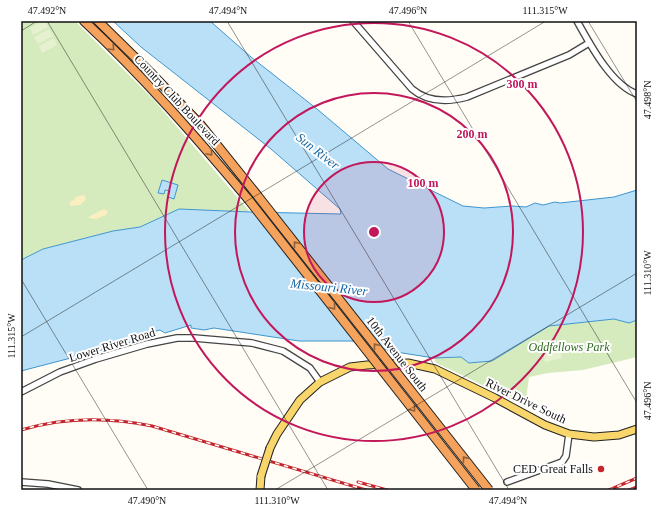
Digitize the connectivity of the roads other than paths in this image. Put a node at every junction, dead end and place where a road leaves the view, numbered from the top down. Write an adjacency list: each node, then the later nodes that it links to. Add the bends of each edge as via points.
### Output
1 (84, 21): 8 (highway, Country Club Boulevard, one-way to 8, via 109,44 197,138)
2 (98, 21): 7 (highway, Country Club Boulevard, via 200,124)
3 (353, 21): 5 (street, via 412,89 420,95 438,101 454,101 486,90 569,55)
4 (577, 21): 5 (street)
5 (589, 43): 6 (street, via 615,80)
6 (637, 94)
7 (257, 195): 18 (highway, 10th Avenue South, one-way to 7, bridge)
8 (248, 199): 17 (highway, 10th Avenue South, one-way to 17, bridge)
9 (320, 382): 10 (street, Lower River Road, via 310,368 283,351 252,343 177,338 96,359 60,372); 12 (main road, River Drive South, via 350,367 408,363 435,369 545,425); 16 (main road, River Drive South, bridge, via 300,400 281,428 270,448 261,476)
10 (21, 392)
11 (637, 429): 12 (main road, River Drive South, via 619,435 594,437)
12 (569, 434): 14 (street, via 566,456 562,462)
13 (21, 482): 15 (street)
14 (507, 482)
15 (78, 490)
16 (260, 490)
17 (476, 490)
18 (489, 490)

